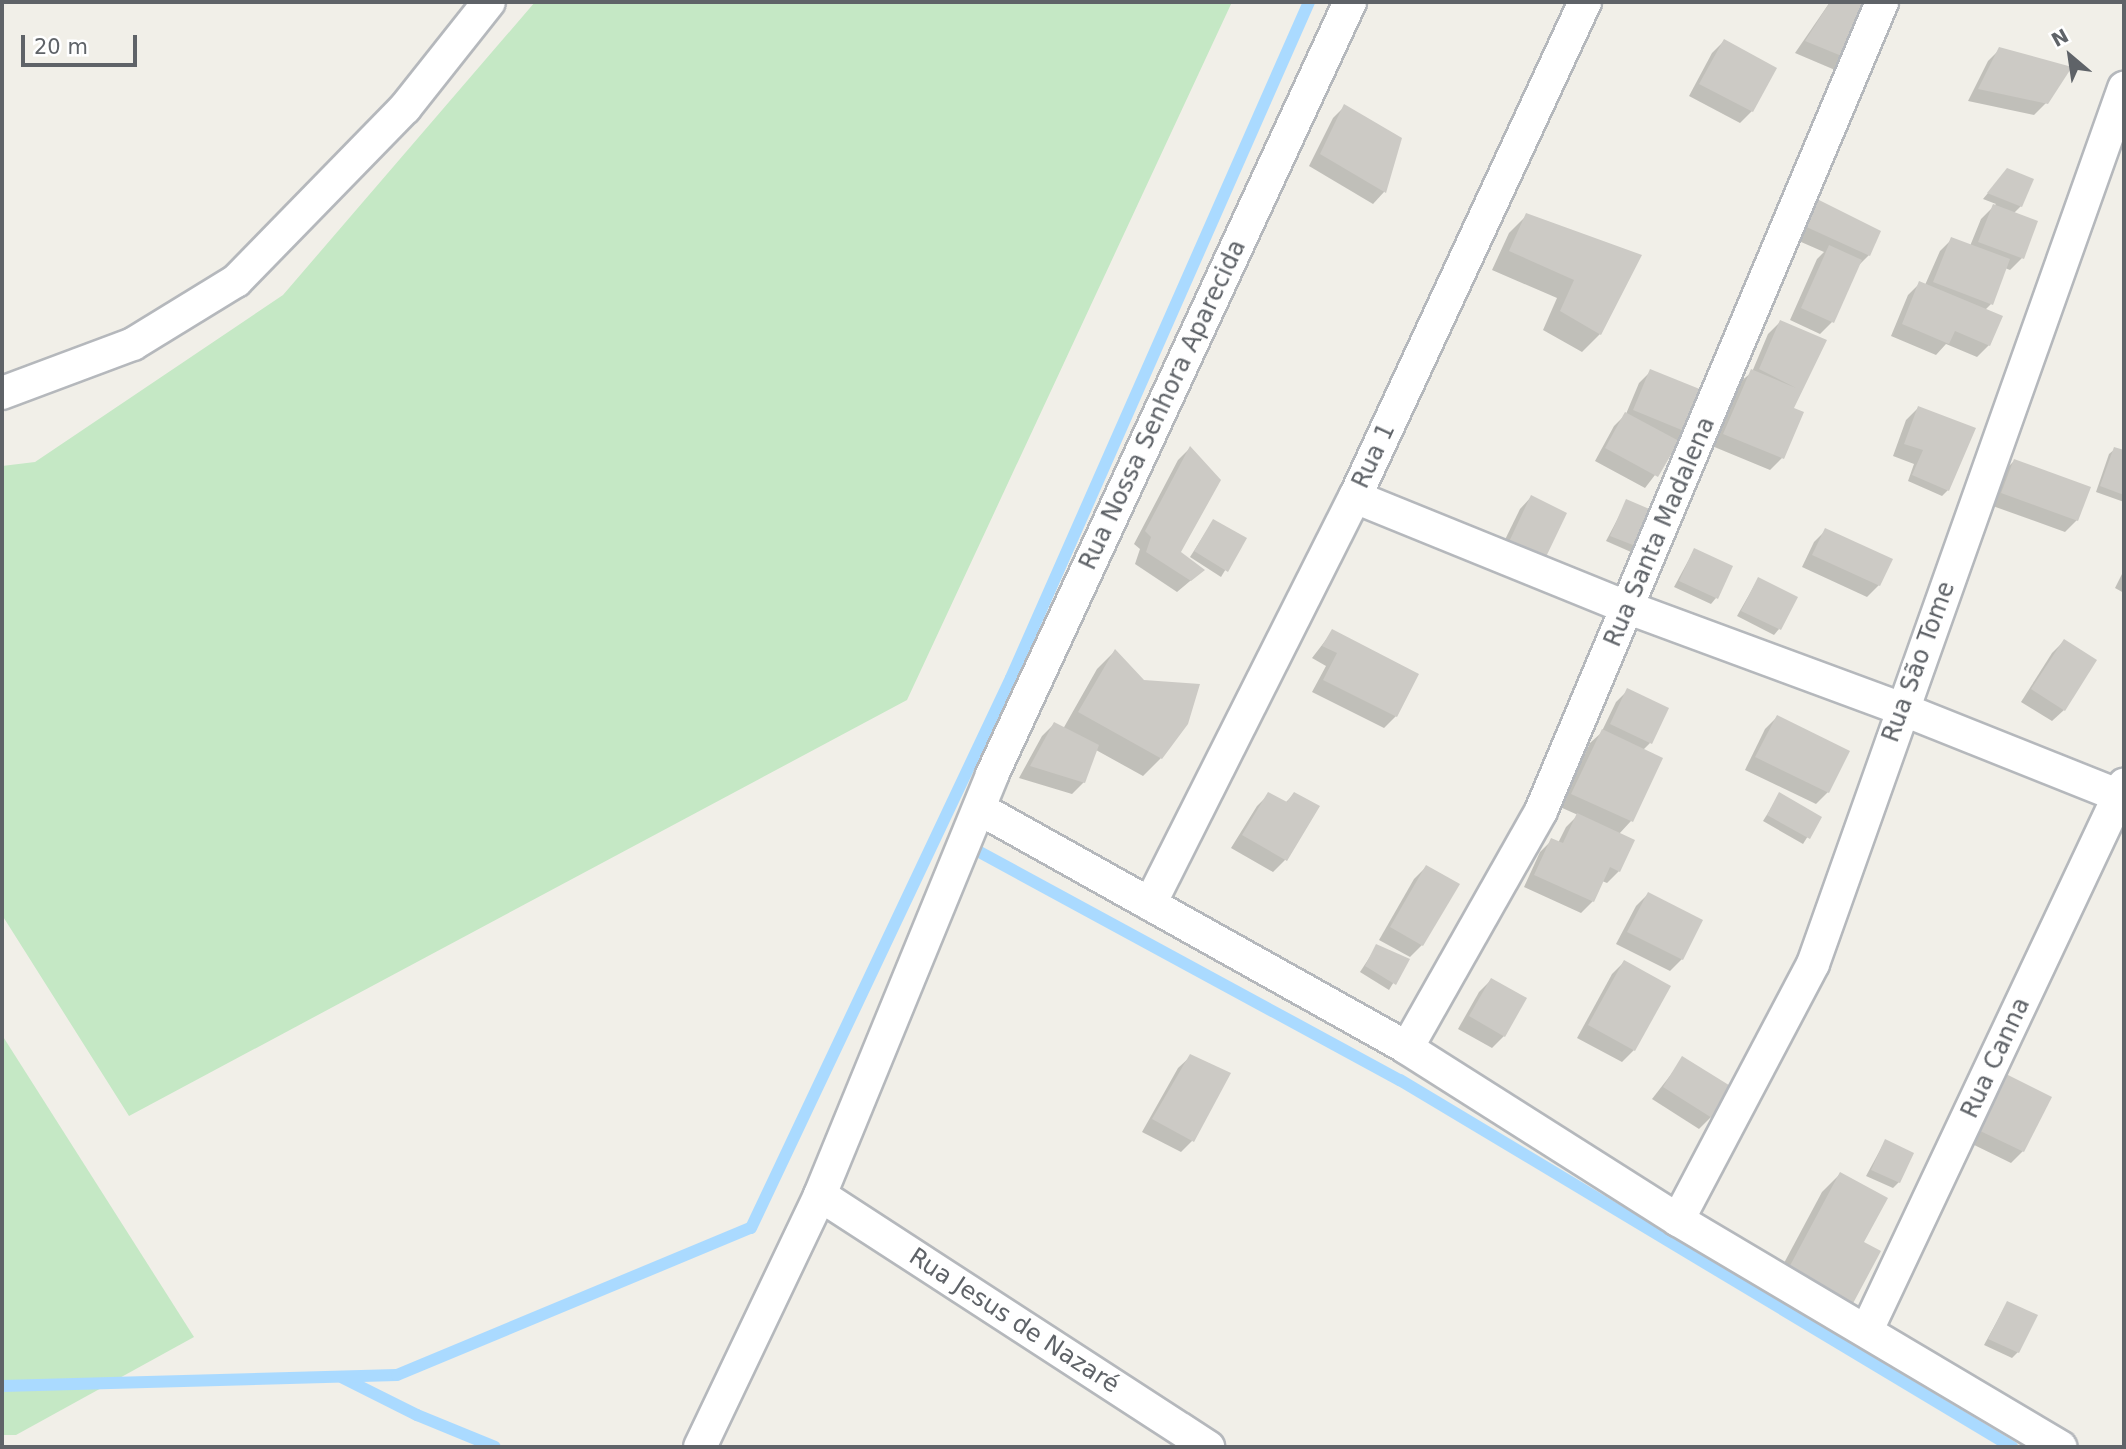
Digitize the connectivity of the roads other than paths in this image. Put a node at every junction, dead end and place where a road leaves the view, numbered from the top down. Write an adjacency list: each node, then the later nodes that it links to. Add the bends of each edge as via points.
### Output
1 (489, 2): 6 (street, via 405,108 236,281 133,345)
2 (1350, 2): 11 (street, Rua Nossa Senhora Aparecida)
3 (1584, 2): 7 (street, Rua 1)
4 (1882, 2): 8 (street, Rua Santa Madalena)
5 (2124, 88): 9 (street, Rua São Tome)
6 (2, 393)
7 (1355, 497): 8 (street); 12 (street, Rua 1)
8 (1629, 608): 9 (street); 13 (street, Rua Santa Madalena, via 1541,811)
9 (1902, 709): 10 (street); 15 (street, Rua São Tome, via 1813,964)
10 (2122, 791): 16 (street, Rua Canna)
11 (980, 809): 12 (street); 14 (street, Rua Nossa Senhora Aparecida)
12 (1150, 904): 13 (street)
13 (1407, 1048): 15 (street)
14 (820, 1195): 17 (street, Rua Nossa Senhora Aparecida); 18 (street, Rua Jesus de Nazaré)
15 (1678, 1220): 16 (street)
16 (1867, 1330): 19 (street)
17 (700, 1447)
18 (1208, 1447)
19 (2061, 1447)

